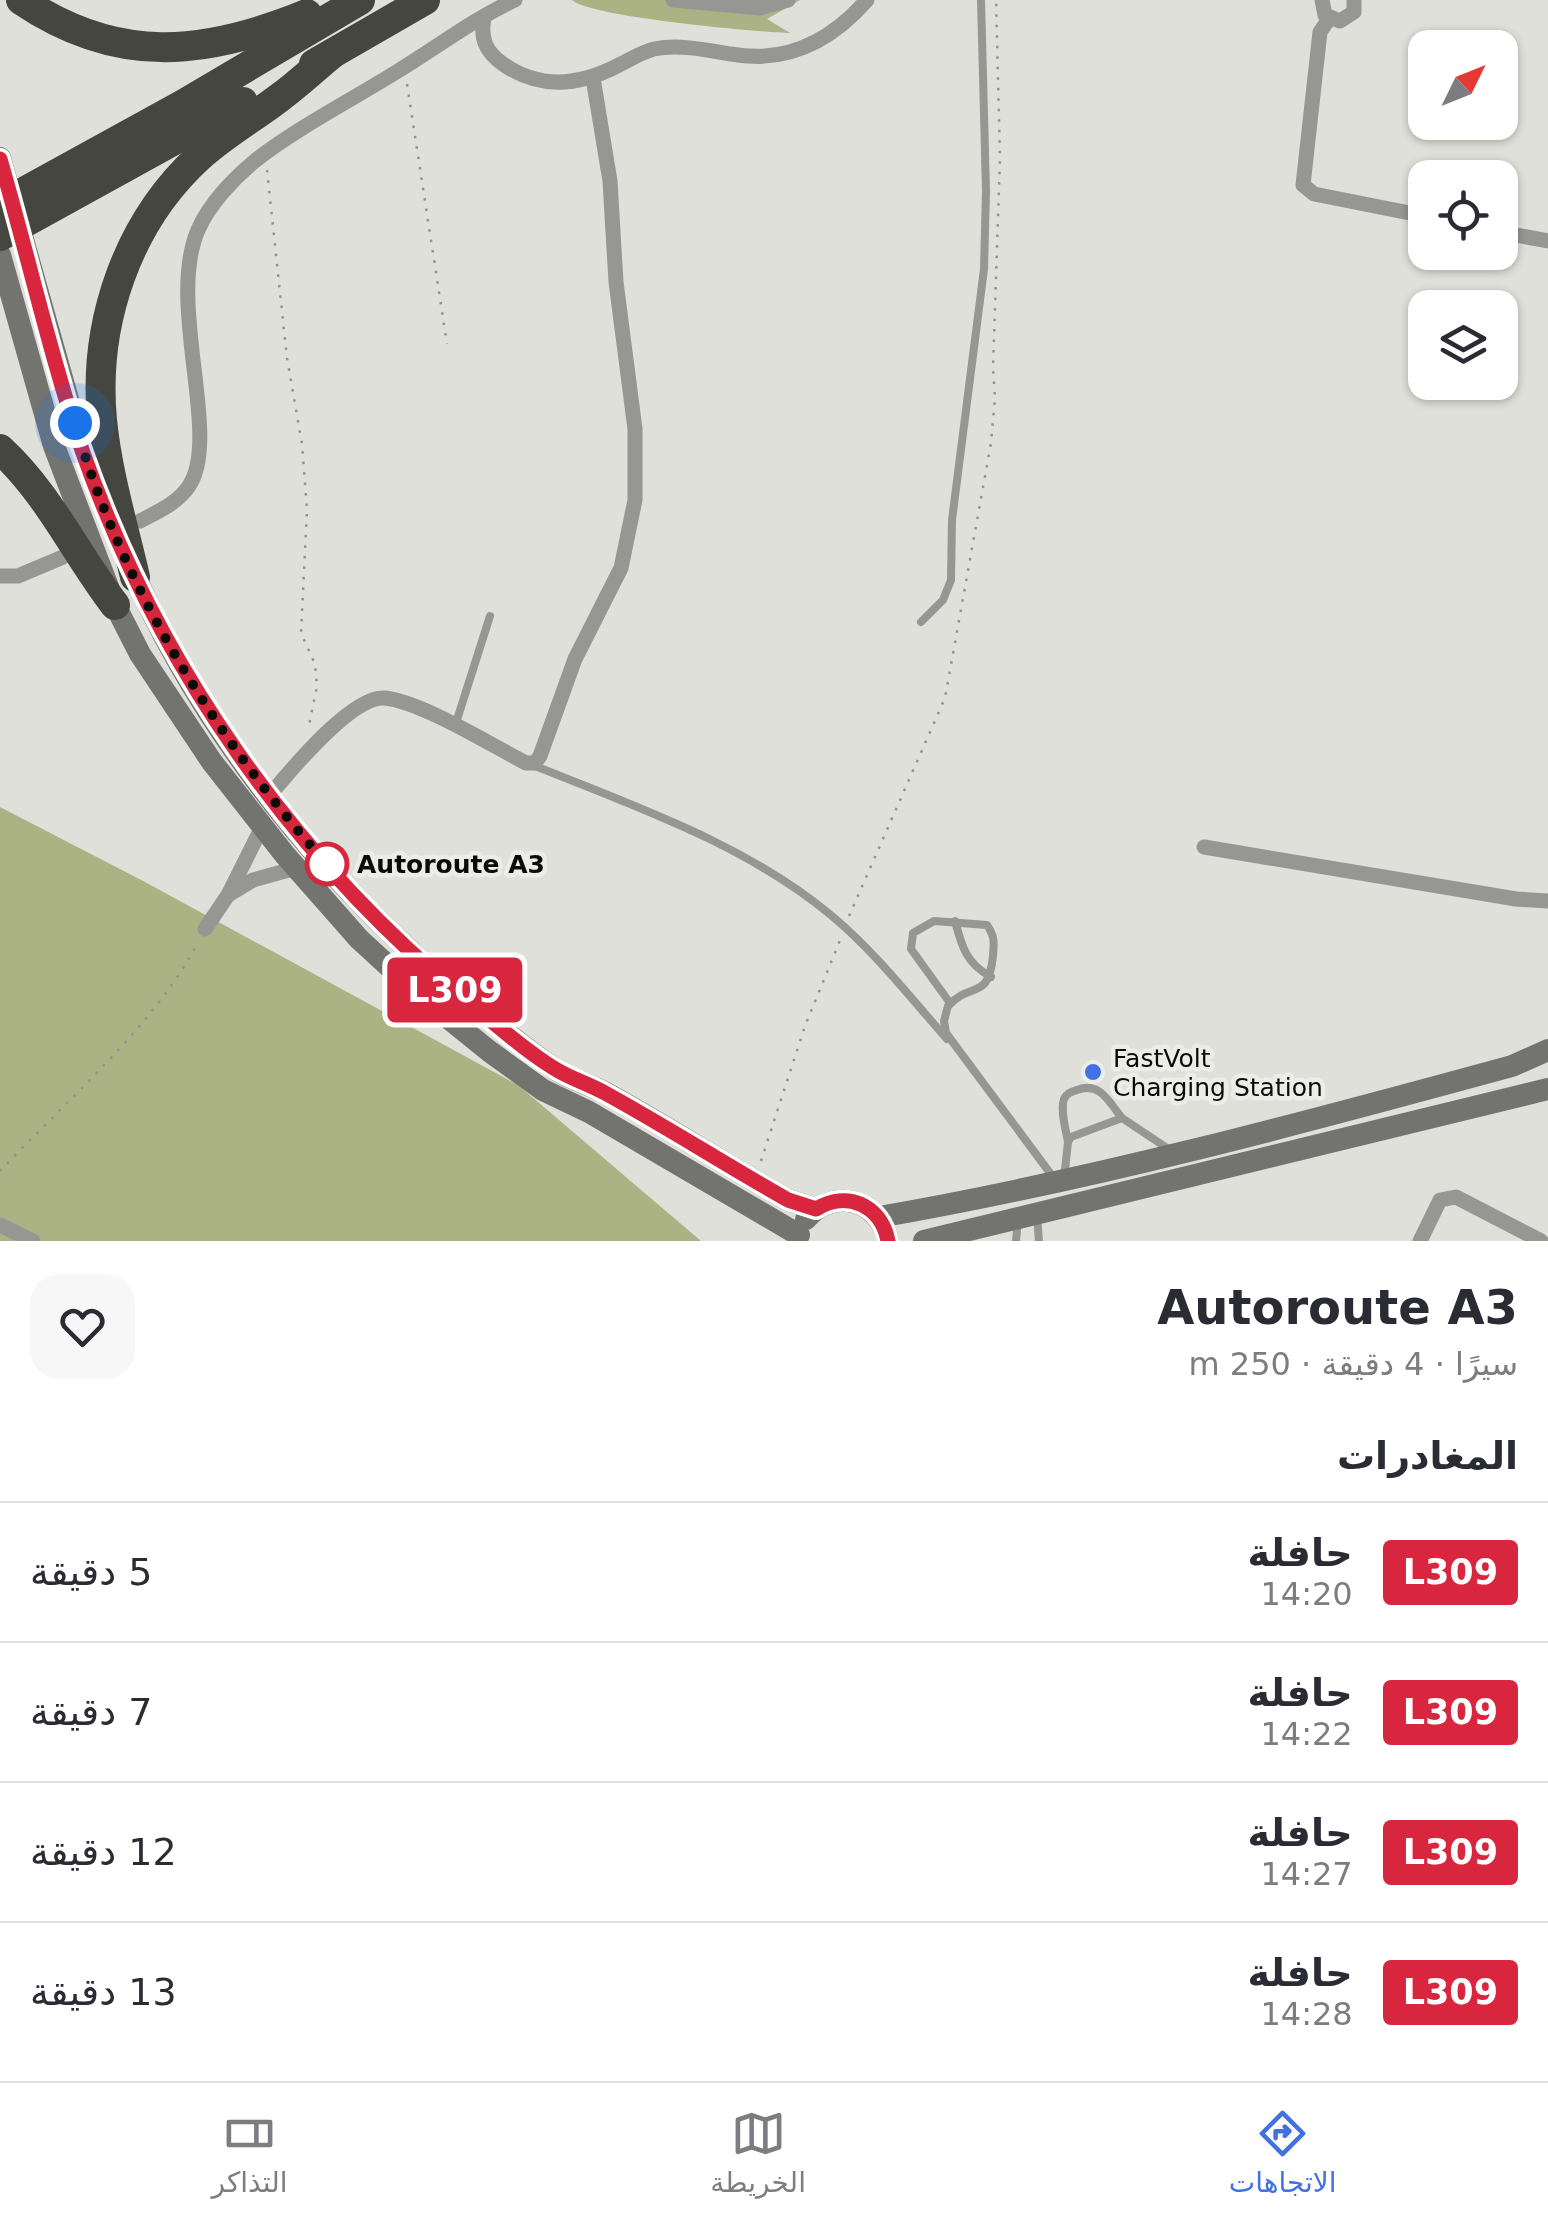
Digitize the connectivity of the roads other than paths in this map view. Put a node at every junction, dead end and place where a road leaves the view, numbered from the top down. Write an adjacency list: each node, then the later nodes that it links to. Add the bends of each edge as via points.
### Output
1 (21, 0): 2 (highway, via 102,40 187,48 250,36)
2 (342, 0)
3 (360, 0): 17 (highway)
4 (425, 0): 14 (highway)
5 (515, 0): 12 (street)
6 (673, 0): 7 (street, via 760,8)
7 (788, 0)
8 (867, 0): 15 (street, via 828,36 795,52 754,56 666,48)
9 (980, 0): 30 (lane, via 984,269 952,520 951,580 943,600)
10 (1322, 0): 13 (street)
11 (1354, 0): 13 (street, via 1350,16)
12 (484, 18): 15 (street, via 485,46 519,74 553,83); 24 (street, via 265,154 199,226 187,276 196,472 185,492)
13 (1329, 18): 18 (street, via 1320,32 1304,185 1314,194)
14 (332, 54): 19 (highway); 27 (highway, via 172,184 146,220 120,278 102,347 102,418)
15 (593, 78): 32 (street, via 632,394 635,500 621,568 575,659 540,756)
16 (1, 163): 27 (main road, via 82,449)
17 (0, 205)
18 (1408, 213)
19 (0, 236)
20 (1518, 236): 21 (street)
21 (1548, 242)
22 (3, 266): 28 (main road, via 54,446)
23 (0, 449): 28 (highway, via 34,483)
24 (140, 522)
25 (63, 558): 26 (street)
26 (0, 576)
27 (135, 577): 33 (main road, via 198,691)
28 (115, 606): 34 (main road, via 212,762)
29 (490, 616): 31 (lane)
30 (921, 622)
31 (455, 726): 32 (street); 33 (street, via 383,698 356,706)
32 (526, 763): 43 (lane, via 697,832 792,886 863,944)
33 (269, 796): 50 (main road, via 383,926 507,1033 558,1070 788,1200)
34 (262, 827): 36 (main road); 37 (street)
35 (1204, 847): 38 (street)
36 (296, 868): 37 (street); 54 (main road, via 373,952 543,1090)
37 (228, 895): 40 (street)
38 (1548, 901)
39 (955, 921): 41 (lane, via 963,952); 41 (lane, via 991,930); 42 (lane, via 919,928 911,948)
40 (205, 929)
41 (990, 977): 42 (lane)
42 (950, 1003): 43 (lane)
43 (948, 1039): 49 (lane)
44 (1548, 1050): 48 (main road, via 1512,1066)
45 (1548, 1089): 53 (main road)
46 (1122, 1118): 47 (lane); 47 (lane, via 1097,1088 1072,1091 1064,1103); 48 (lane)
47 (1068, 1142): 49 (lane)
48 (1174, 1153): 49 (main road)
49 (1060, 1180): 51 (main road)
50 (816, 1209): 51 (main road, via 853,1201); 54 (main road)
51 (879, 1217): 56 (main road)
52 (0, 1225): 55 (street)
53 (1024, 1226): 57 (main road); 58 (lane)
54 (799, 1238)
55 (33, 1241)
56 (888, 1241)
57 (924, 1241)
58 (1039, 1241)
59 (1420, 1241): 60 (street, via 1440,1200 1456,1197)
60 (1541, 1241)

